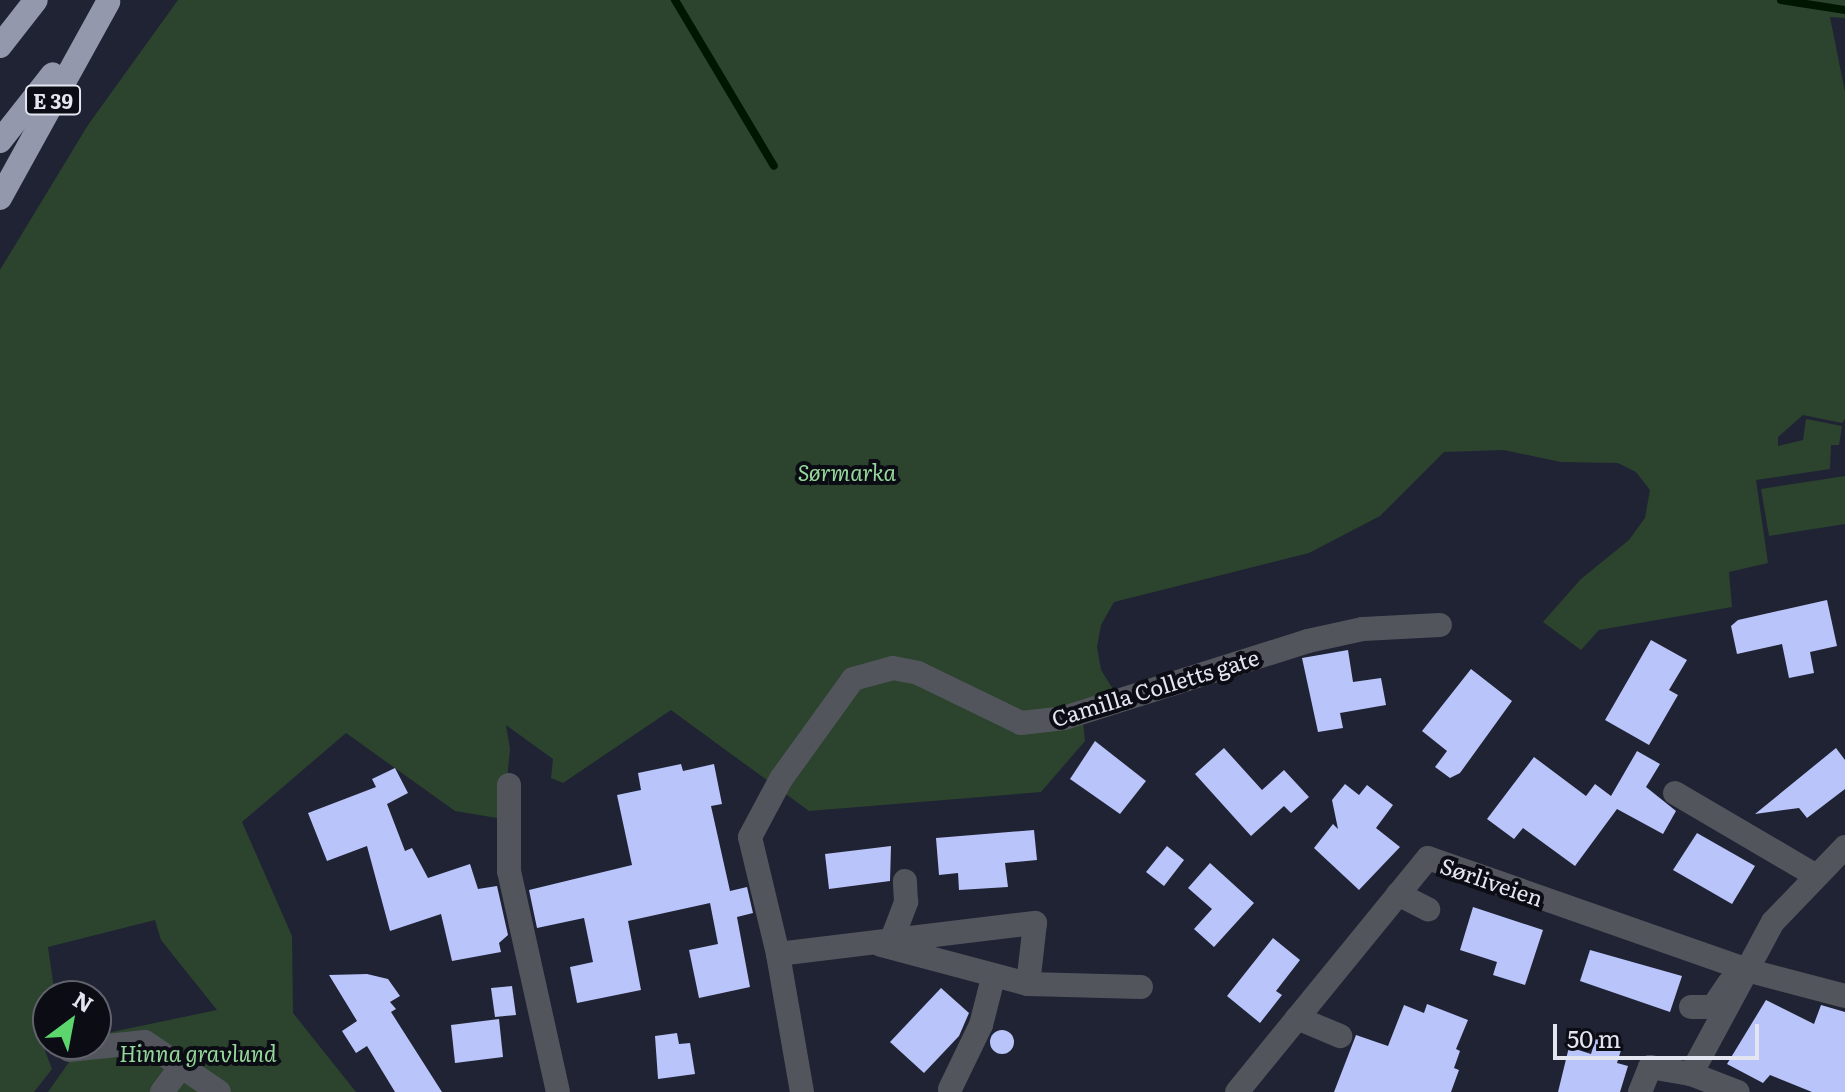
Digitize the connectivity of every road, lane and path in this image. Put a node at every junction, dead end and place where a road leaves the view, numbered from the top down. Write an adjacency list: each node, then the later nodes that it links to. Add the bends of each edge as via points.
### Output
1 (36, 0): 3 (highway)
2 (109, 1): 4 (highway, E 39); 5 (highway, E 39)
3 (0, 46)
4 (0, 141)
5 (0, 198)
6 (1440, 625): 16 (street, Camilla Colletts gate, via 1363,629 1308,641 1064,718 1021,723 918,673 893,668 853,679 781,779 750,837)
7 (509, 785): 31 (street, via 509,871)
8 (1675, 793): 10 (street)
9 (1845, 847): 10 (street)
10 (1815, 875): 17 (street, via 1773,922)
11 (905, 881): 14 (street, via 906,902)
12 (1398, 894): 13 (street); 17 (street, Sørliveien, via 1428,858); 23 (street, Sørliveien)
13 (1428, 909)
14 (892, 939): 15 (street); 19 (street, via 1035,923)
15 (867, 941): 16 (street); 18 (street)
16 (778, 954): 32 (street, Camilla Colletts gate)
17 (1745, 969): 21 (street, via 1798,995); 22 (street, via 1713,1007); 27 (street)
18 (993, 978): 19 (street); 28 (street, via 981,1025)
19 (1028, 984): 20 (street, via 1091,990)
20 (1141, 987)
21 (1845, 996)
22 (1691, 1007)
23 (1297, 1018): 24 (street); 33 (street, Sørliveien)
24 (1340, 1036)
25 (112, 1045): 26 (street, via 145,1042)
26 (181, 1067): 29 (street); 30 (street)
27 (1691, 1074): 34 (street, via 1650,1067); 35 (street)
28 (950, 1089)
29 (162, 1092)
30 (219, 1092)
31 (558, 1092)
32 (802, 1092)
33 (1237, 1092)
34 (1640, 1092)
35 (1738, 1092)

